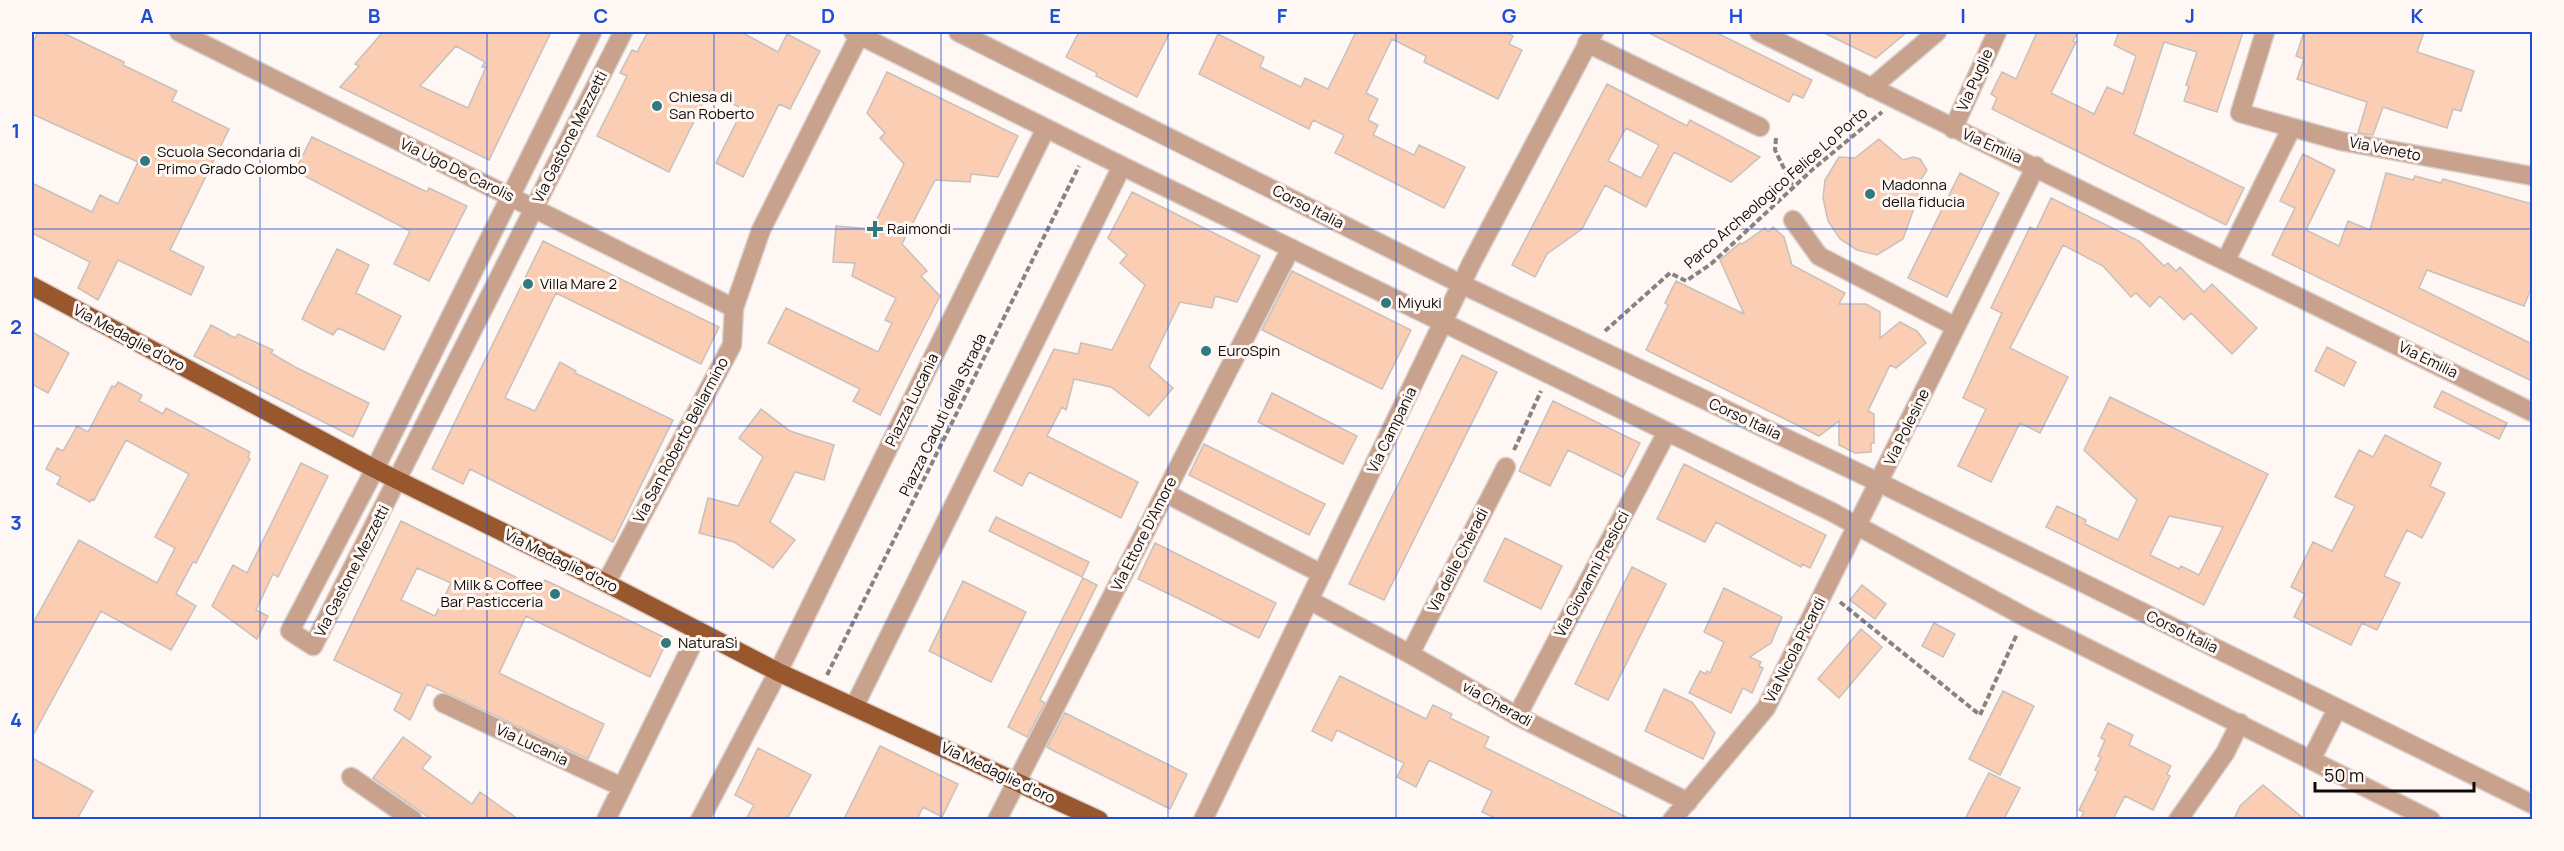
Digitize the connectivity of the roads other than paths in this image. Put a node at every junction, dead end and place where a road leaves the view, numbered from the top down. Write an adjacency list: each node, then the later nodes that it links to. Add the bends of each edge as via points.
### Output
1 (179, 32): 19 (street, Via Ugo De Carolis)
2 (592, 32): 19 (street, Via Gastone Mezzetti)
3 (623, 32): 20 (street, Via Gastone Mezzetti)
4 (958, 32): 24 (street, Corso Italia)
5 (1759, 32): 11 (street, Via Emilia)
6 (1937, 32): 11 (street)
7 (1997, 32): 14 (street, Via Puglie)
8 (2265, 32): 15 (street, Via Veneto, via 2240,113)
9 (858, 33): 13 (street); 26 (street, Via San Roberto Bellarmino, via 761,230)
10 (1591, 37): 12 (street, Via Campania); 24 (street, Via Campania)
11 (1871, 88): 14 (street, Via Emilia)
12 (1761, 127)
13 (1046, 128): 16 (street); 42 (street, Piazza Lucania)
14 (1953, 129): 17 (street, Via Emilia)
15 (2291, 129): 18 (street, Via Veneto); 23 (street)
16 (1122, 166): 22 (street); 44 (street)
17 (2036, 166): 23 (street, Via Emilia); 28 (street, Via Polesine)
18 (2532, 176)
19 (510, 196): 20 (street, Via Ugo De Carolis); 32 (street, Via Gastone Mezzetti)
20 (534, 208): 26 (street, Via Ugo De Carolis); 33 (street, Via Gastone Mezzetti)
21 (1793, 220): 28 (street, via 1819,256)
22 (1291, 248): 27 (street); 35 (street, Via Ettore D'Amore)
23 (2226, 260): 29 (street, Via Emilia)
24 (1461, 284): 27 (street, Via Campania); 34 (street, Corso Italia)
25 (32, 286): 32 (main road, Via Medaglie d'oro)
26 (734, 308): 38 (street, Via San Roberto Bellarmino, via 732,345)
27 (1444, 323): 30 (street); 37 (street, Via Campania)
28 (1956, 327): 34 (street, Via Polesine)
29 (2532, 412)
30 (1667, 432): 36 (street); 46 (street, Via Giovanni Presicci)
31 (1506, 467): 41 (street, Via delle Chéradi)
32 (375, 470): 33 (main road, Via Medaglie d'oro); 33 (street, Via Gastone Mezzetti, via 290,631 313,646)
33 (398, 481): 38 (main road, Via Medaglie d'oro)
34 (1880, 483): 36 (street, Via Polesine); 45 (street, Corso Italia)
35 (1165, 492): 37 (street); 50 (street, Via Ettore D'Amore)
36 (1857, 526): 47 (street, via 2025,617); 52 (street, Via Nicola Picardi, via 1766,708)
37 (1322, 574): 39 (street, Via Campania)
38 (606, 584): 40 (main road, Via Medaglie d'oro)
39 (1309, 600): 41 (street, via Cheradi); 59 (street, Via Campania)
40 (699, 631): 42 (main road, Via Medaglie d'oro); 51 (street)
41 (1410, 654): 46 (street, via Cheradi)
42 (778, 672): 44 (main road, Via Medaglie d'oro); 56 (street)
43 (443, 703): 51 (street, Via Lucania)
44 (854, 707): 50 (main road, Via Medaglie d'oro)
45 (2337, 710): 48 (street); 53 (street, Corso Italia)
46 (1517, 716): 52 (street, via Cheradi)
47 (2240, 723): 48 (street); 61 (street, via 2225,753)
48 (2311, 760): 62 (street)
49 (351, 777): 54 (street)
50 (1017, 782): 57 (street, Via Ettore D'Amore); 58 (main road, Via Medaglie d'oro)
51 (622, 787): 55 (street)
52 (1688, 802): 60 (street, Via Nicola Picardi)
53 (2532, 804)
54 (413, 819)
55 (606, 819)
56 (700, 819)
57 (997, 819)
58 (1099, 819)
59 (1203, 819)
60 (1672, 819)
61 (2178, 819)
62 (2431, 819)

